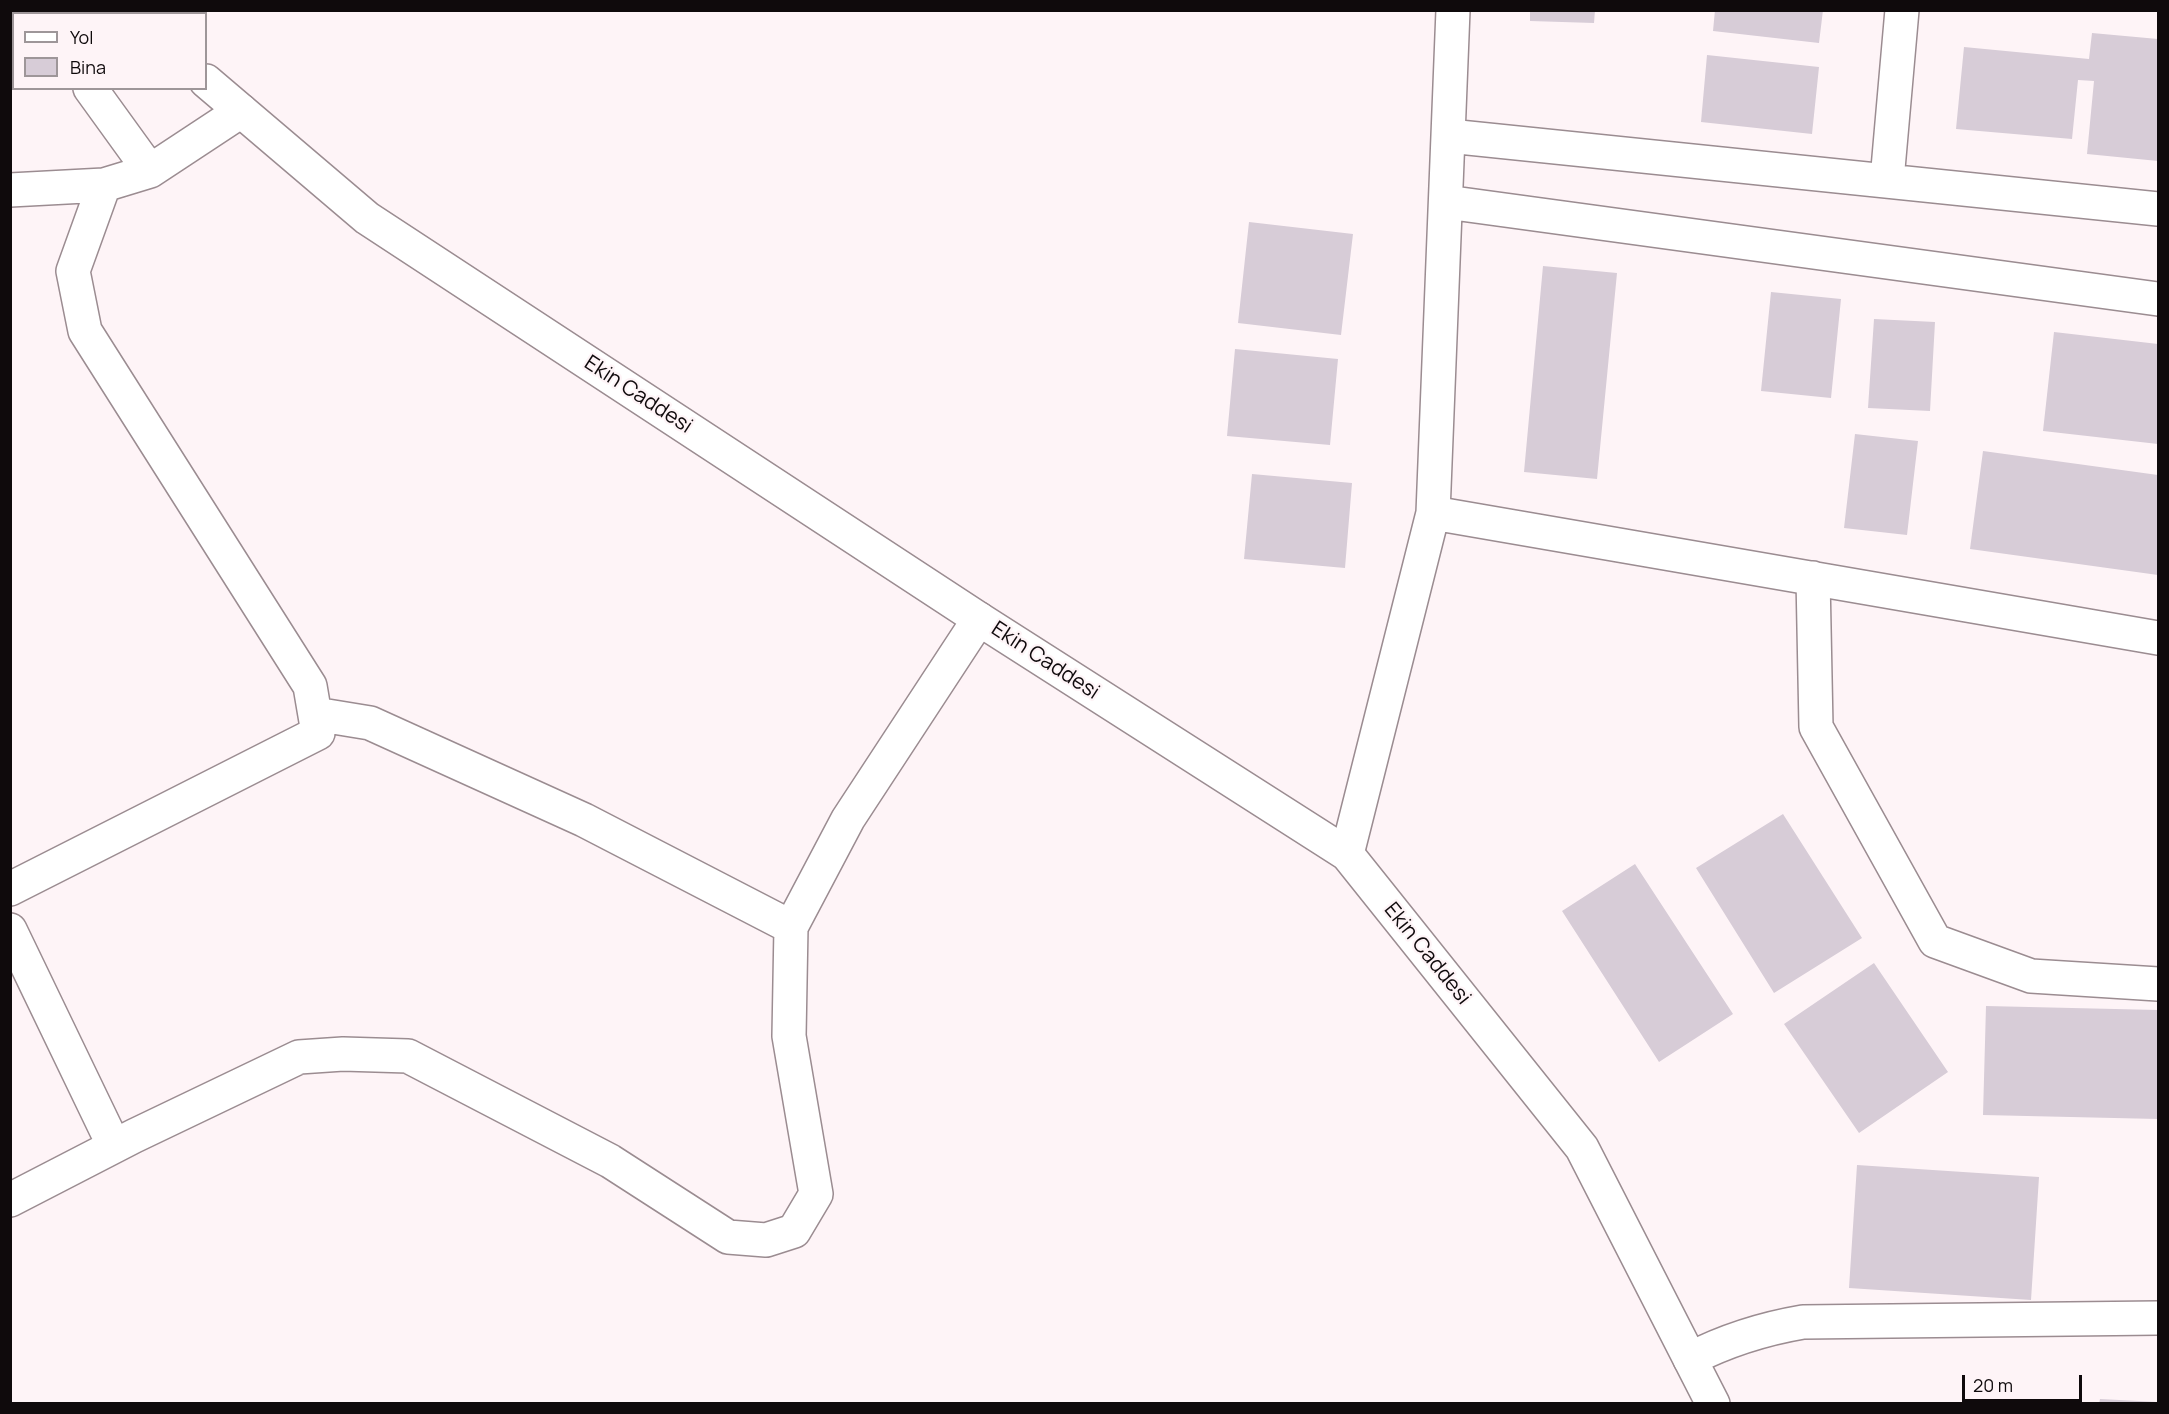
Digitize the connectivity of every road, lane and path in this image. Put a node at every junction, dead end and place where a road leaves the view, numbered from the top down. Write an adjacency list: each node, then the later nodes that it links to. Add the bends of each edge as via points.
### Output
1 (1453, 10): 6 (street)
2 (1902, 10): 8 (street)
3 (207, 82): 5 (street, Ekin Caddesi)
4 (91, 90): 7 (street)
5 (241, 111): 7 (street); 16 (street, Ekin Caddesi, via 368,218)
6 (1449, 136): 8 (street); 11 (street)
7 (150, 171): 9 (street)
8 (1887, 180): 12 (street)
9 (104, 185): 10 (street); 18 (street, via 73,271 85,331 310,686)
10 (10, 190)
11 (1446, 202): 13 (street); 14 (street)
12 (2158, 209)
13 (2158, 299)
14 (1433, 513): 15 (street); 19 (street)
15 (1813, 578): 17 (street); 23 (street, via 1816,727 1935,941 2031,976)
16 (979, 619): 19 (street, Ekin Caddesi); 21 (street, via 848,819)
17 (2158, 638)
18 (315, 714): 20 (street, via 318,733); 21 (street, via 370,723 584,820)
19 (1347, 854): 27 (street, Ekin Caddesi, via 1582,1148)
20 (10, 889)
21 (791, 927): 24 (street, via 789,1036 816,1194 794,1231 766,1240 728,1238 610,1161 408,1056 298,1056)
22 (10, 930): 24 (street)
23 (2158, 984)
24 (114, 1146): 25 (street)
25 (10, 1200)
26 (2158, 1318): 27 (street, via 1803,1322 1723,1342)
27 (1690, 1359): 28 (street, Ekin Caddesi)
28 (1713, 1404)

